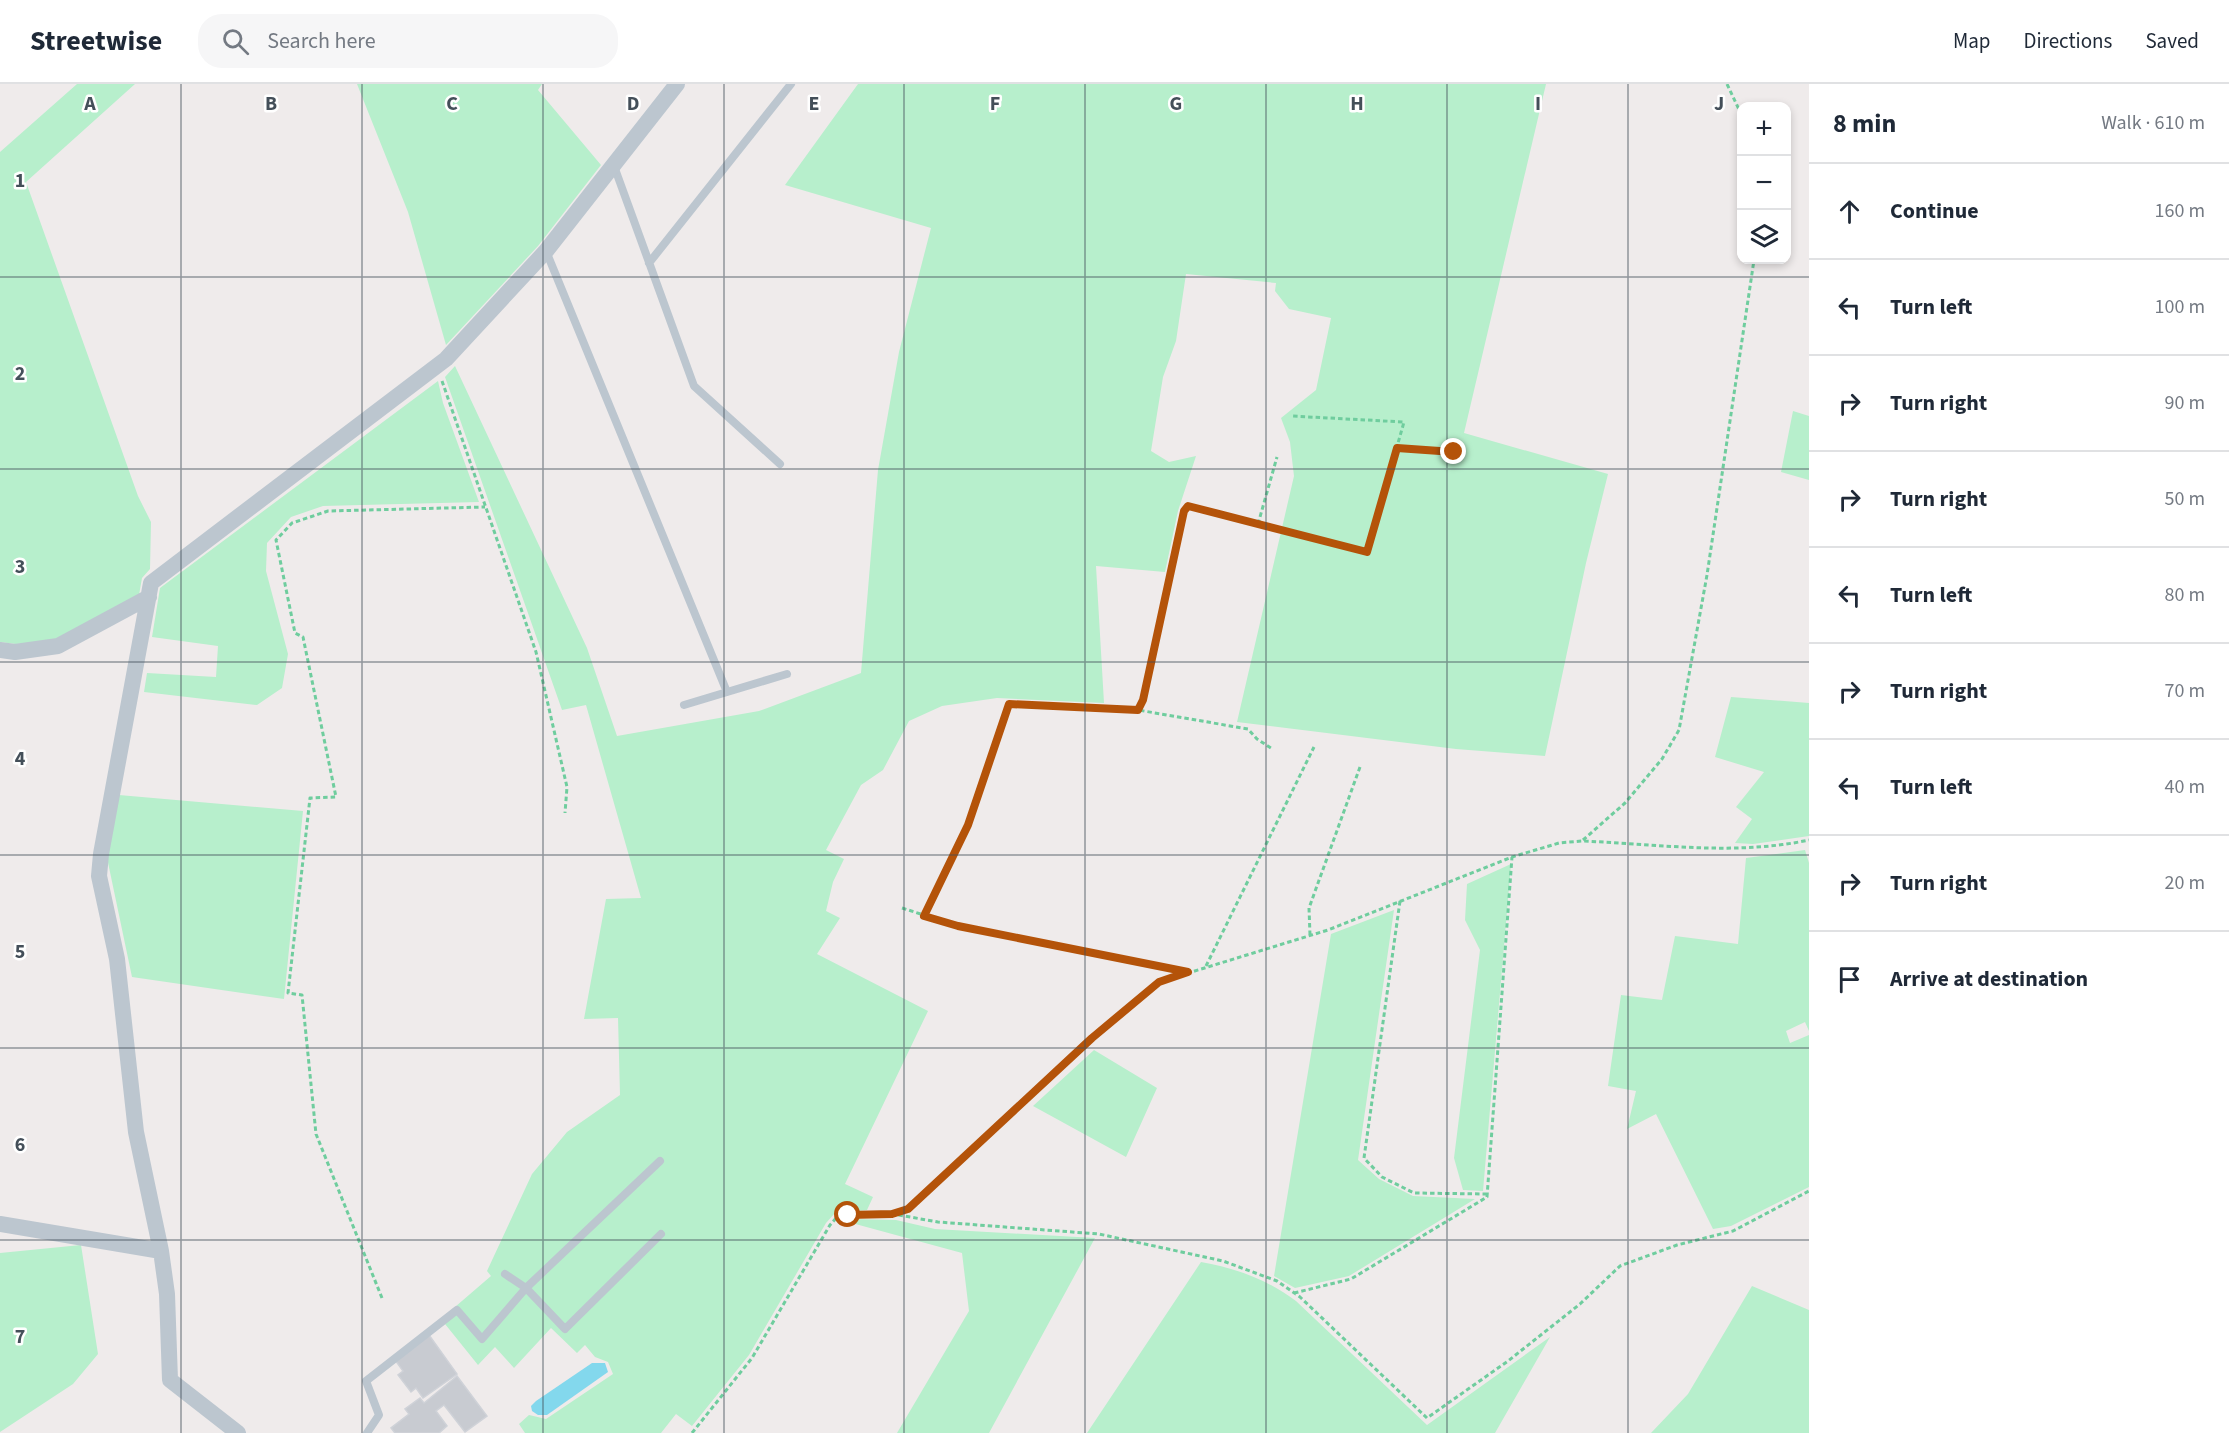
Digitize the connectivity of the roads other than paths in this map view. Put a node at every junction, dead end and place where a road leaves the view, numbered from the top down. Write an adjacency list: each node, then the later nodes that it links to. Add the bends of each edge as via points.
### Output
1 (677, 84): 3 (street)
2 (791, 84): 5 (lane)
3 (614, 166): 4 (street); 5 (lane)
4 (546, 251): 7 (street, via 437,366 151,583); 10 (lane)
5 (649, 263): 6 (lane, via 694,386)
6 (780, 464)
7 (149, 597): 8 (street, via 58,646 15,652); 15 (street, via 99,876 117,959 136,1132)
8 (0, 650)
9 (787, 674): 10 (lane)
10 (727, 692): 11 (lane)
11 (684, 705)
12 (660, 1161): 17 (lane)
13 (0, 1224): 15 (street)
14 (661, 1234): 17 (lane, via 565,1329)
15 (160, 1251): 18 (street, via 167,1294 170,1380)
16 (505, 1274): 17 (lane)
17 (526, 1288): 19 (lane, via 482,1339 457,1310 366,1381 378,1415)
18 (238, 1433)
19 (367, 1433)

